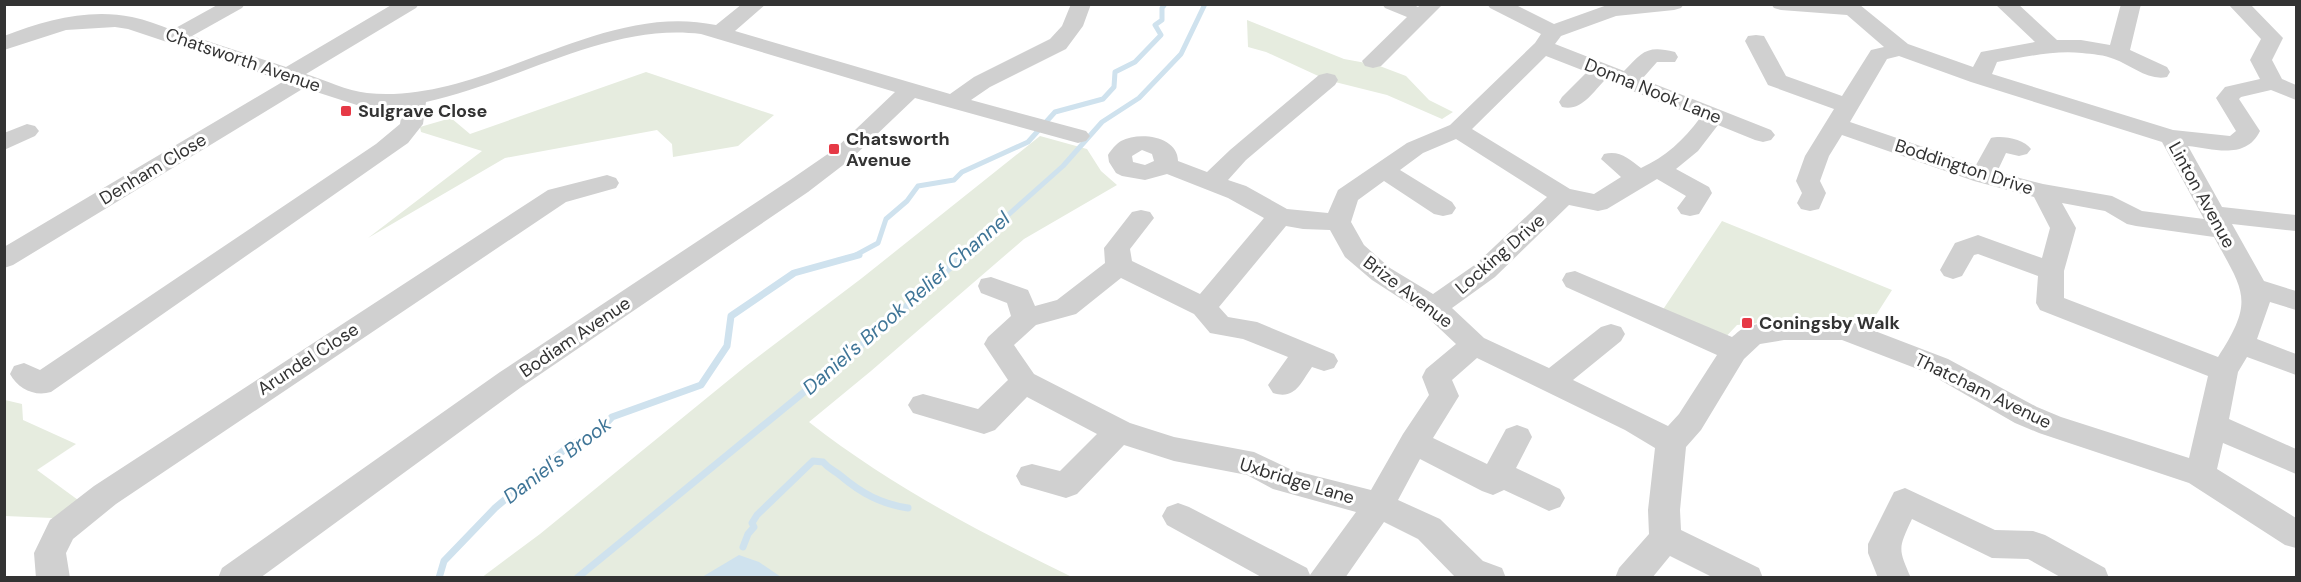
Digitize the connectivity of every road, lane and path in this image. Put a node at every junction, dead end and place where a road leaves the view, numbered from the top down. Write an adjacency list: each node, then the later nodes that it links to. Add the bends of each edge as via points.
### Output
1 (235, 4): 16 (street)
2 (409, 4): 28 (street, Denham Close)
3 (756, 4): 15 (street)
4 (1081, 4): 35 (street, via 1068,35 1058,44 982,82)
5 (1392, 4): 13 (street)
6 (1497, 4): 17 (street, Donna Nook Lane)
7 (1674, 4): 17 (street, via 1613,10)
8 (1781, 4): 12 (street)
9 (2005, 4): 20 (street)
10 (2131, 4): 22 (street)
11 (2238, 4): 31 (street, via 2272,38 2261,60)
12 (1856, 7): 21 (street, Linton Avenue)
13 (1427, 10): 24 (street)
14 (75, 14): 16 (street, Chatsworth Avenue, via 116,20); 19 (street, Chatsworth Avenue)
15 (719, 33): 32 (street, Chatsworth Avenue); 34 (street, Chatsworth Avenue, via 678,24 623,30 434,95)
16 (175, 37): 28 (street, Chatsworth Avenue)
17 (1548, 40): 25 (street, Donna Nook Lane); 39 (street)
18 (1756, 41): 38 (street, Boddington Drive, via 1776,80)
19 (4, 44)
20 (2051, 46): 22 (street, via 2081,46); 27 (street, via 1989,57)
21 (1900, 49): 27 (street, Linton Avenue); 38 (street, via 1879,55)
22 (2119, 53): 26 (street)
23 (1667, 57): 30 (street, via 1653,55)
24 (1373, 60)
25 (1602, 70): 30 (street, Donna Nook Lane); 36 (street)
26 (2160, 72)
27 (1979, 77): 42 (street, Linton Avenue)
28 (295, 78): 34 (street, Chatsworth Avenue, via 363,100); 61 (street, Denham Close)
29 (1328, 80): 49 (street)
30 (1628, 80): 37 (street, Donna Nook Lane)
31 (2273, 83): 33 (street); 42 (street, via 2233,92 2227,98 2248,131 2235,144)
32 (911, 90): 35 (street, Chatsworth Avenue); 98 (street, Bodiam Avenue, via 843,154 799,186 510,380)
33 (2296, 93)
34 (415, 98): 78 (street, via 411,129 384,149 41,384)
35 (953, 102): 41 (street, Chatsworth Avenue)
36 (1570, 102)
37 (1713, 116): 40 (street, Donna Nook Lane); 47 (street, via 1699,138)
38 (1842, 116): 48 (street, Boddington Drive); 54 (street, via 1817,156 1808,181 1814,193)
39 (1458, 130): 46 (street, via 1415,148); 52 (street)
40 (1763, 135)
41 (1078, 136)
42 (2170, 137): 59 (street, Linton Avenue)
43 (1115, 147): 49 (street, via 1119,159 1131,171 1147,173 1165,165)
44 (2019, 149): 48 (street, via 1999,143)
45 (1613, 159): 47 (street)
46 (1383, 170): 55 (street); 58 (street, via 1347,196)
47 (1649, 175): 52 (street, via 1598,203); 53 (street)
48 (1983, 176): 51 (street, Boddington Drive)
49 (1210, 183): 56 (street, via 1237,192)
50 (607, 184): 97 (street, Arundel Close, via 557,196 105,495 61,530 50,553)
51 (2043, 192): 59 (street, via 2112,204 2136,218); 64 (street, Boddington Drive, via 2063,228)
52 (1563, 196): 69 (street, Locking Drive, via 1519,242 1453,295)
53 (1703, 199)
54 (1810, 203)
55 (1443, 208)
56 (1280, 216): 58 (street); 70 (street)
57 (1141, 218): 62 (street, via 1117,248)
58 (1338, 222): 69 (street, Brize Avenue, via 1354,251 1381,274)
59 (2217, 222): 60 (street); 67 (street, Linton Avenue)
60 (2296, 223)
61 (4, 259)
62 (1119, 266): 70 (street); 71 (street, Uxbridge Lane, via 1066,307)
63 (1953, 270): 64 (street, via 1964,249 1978,244)
64 (2051, 271): 77 (street, Boddington Drive, via 2050,303)
65 (1575, 280): 75 (street)
66 (991, 286): 71 (street, via 1018,297)
67 (2254, 287): 68 (street); 73 (street, via 2257,303)
68 (2296, 301)
69 (1432, 306): 74 (street, Brize Avenue)
70 (1204, 307): 81 (street, via 1220,326 1247,328 1305,352)
71 (1026, 318): 80 (street, Uxbridge Lane, via 998,344)
72 (1600, 334): 79 (street)
73 (2241, 344): 76 (street); 77 (street)
74 (1474, 345): 79 (street, Brize Avenue); 86 (street, via 1436,377 1444,396)
75 (1734, 352): 87 (street, Thatcham Avenue); 90 (street, Thatcham Avenue, via 1752,336 1784,330 1844,330 1938,366 2050,425)
76 (2296, 365)
77 (2224, 371): 83 (street)
78 (24, 374)
79 (1552, 381): 87 (street, Brize Avenue)
80 (1024, 382): 82 (street, via 984,422); 84 (street, Uxbridge Lane)
81 (1283, 385)
82 (923, 405)
83 (2213, 425): 88 (street); 90 (street)
84 (1119, 431): 91 (street, via 1072,490); 93 (street, Uxbridge Lane, via 1174,449 1254,464 1284,480)
85 (1517, 437): 89 (street)
86 (1414, 441): 89 (street, via 1493,482); 93 (street)
87 (1671, 443): 96 (street)
88 (2296, 462)
89 (1498, 473): 92 (street)
90 (2200, 474): 95 (street, Thatcham Avenue)
91 (1032, 476)
92 (1549, 498)
93 (1379, 505): 100 (street); 101 (street, Uxbridge Lane, via 1429,530 1471,571)
94 (1178, 516): 99 (street)
95 (2296, 535)
96 (1665, 538): 102 (street); 103 (street)
97 (53, 578)
98 (234, 578)
99 (1295, 578)
100 (1326, 578)
101 (1490, 578)
102 (1631, 578)
103 (1747, 578)
104 (1895, 578): 105 (street, via 1884,554 1884,544 1905,501 1992,544 2033,545)
105 (2093, 578)

